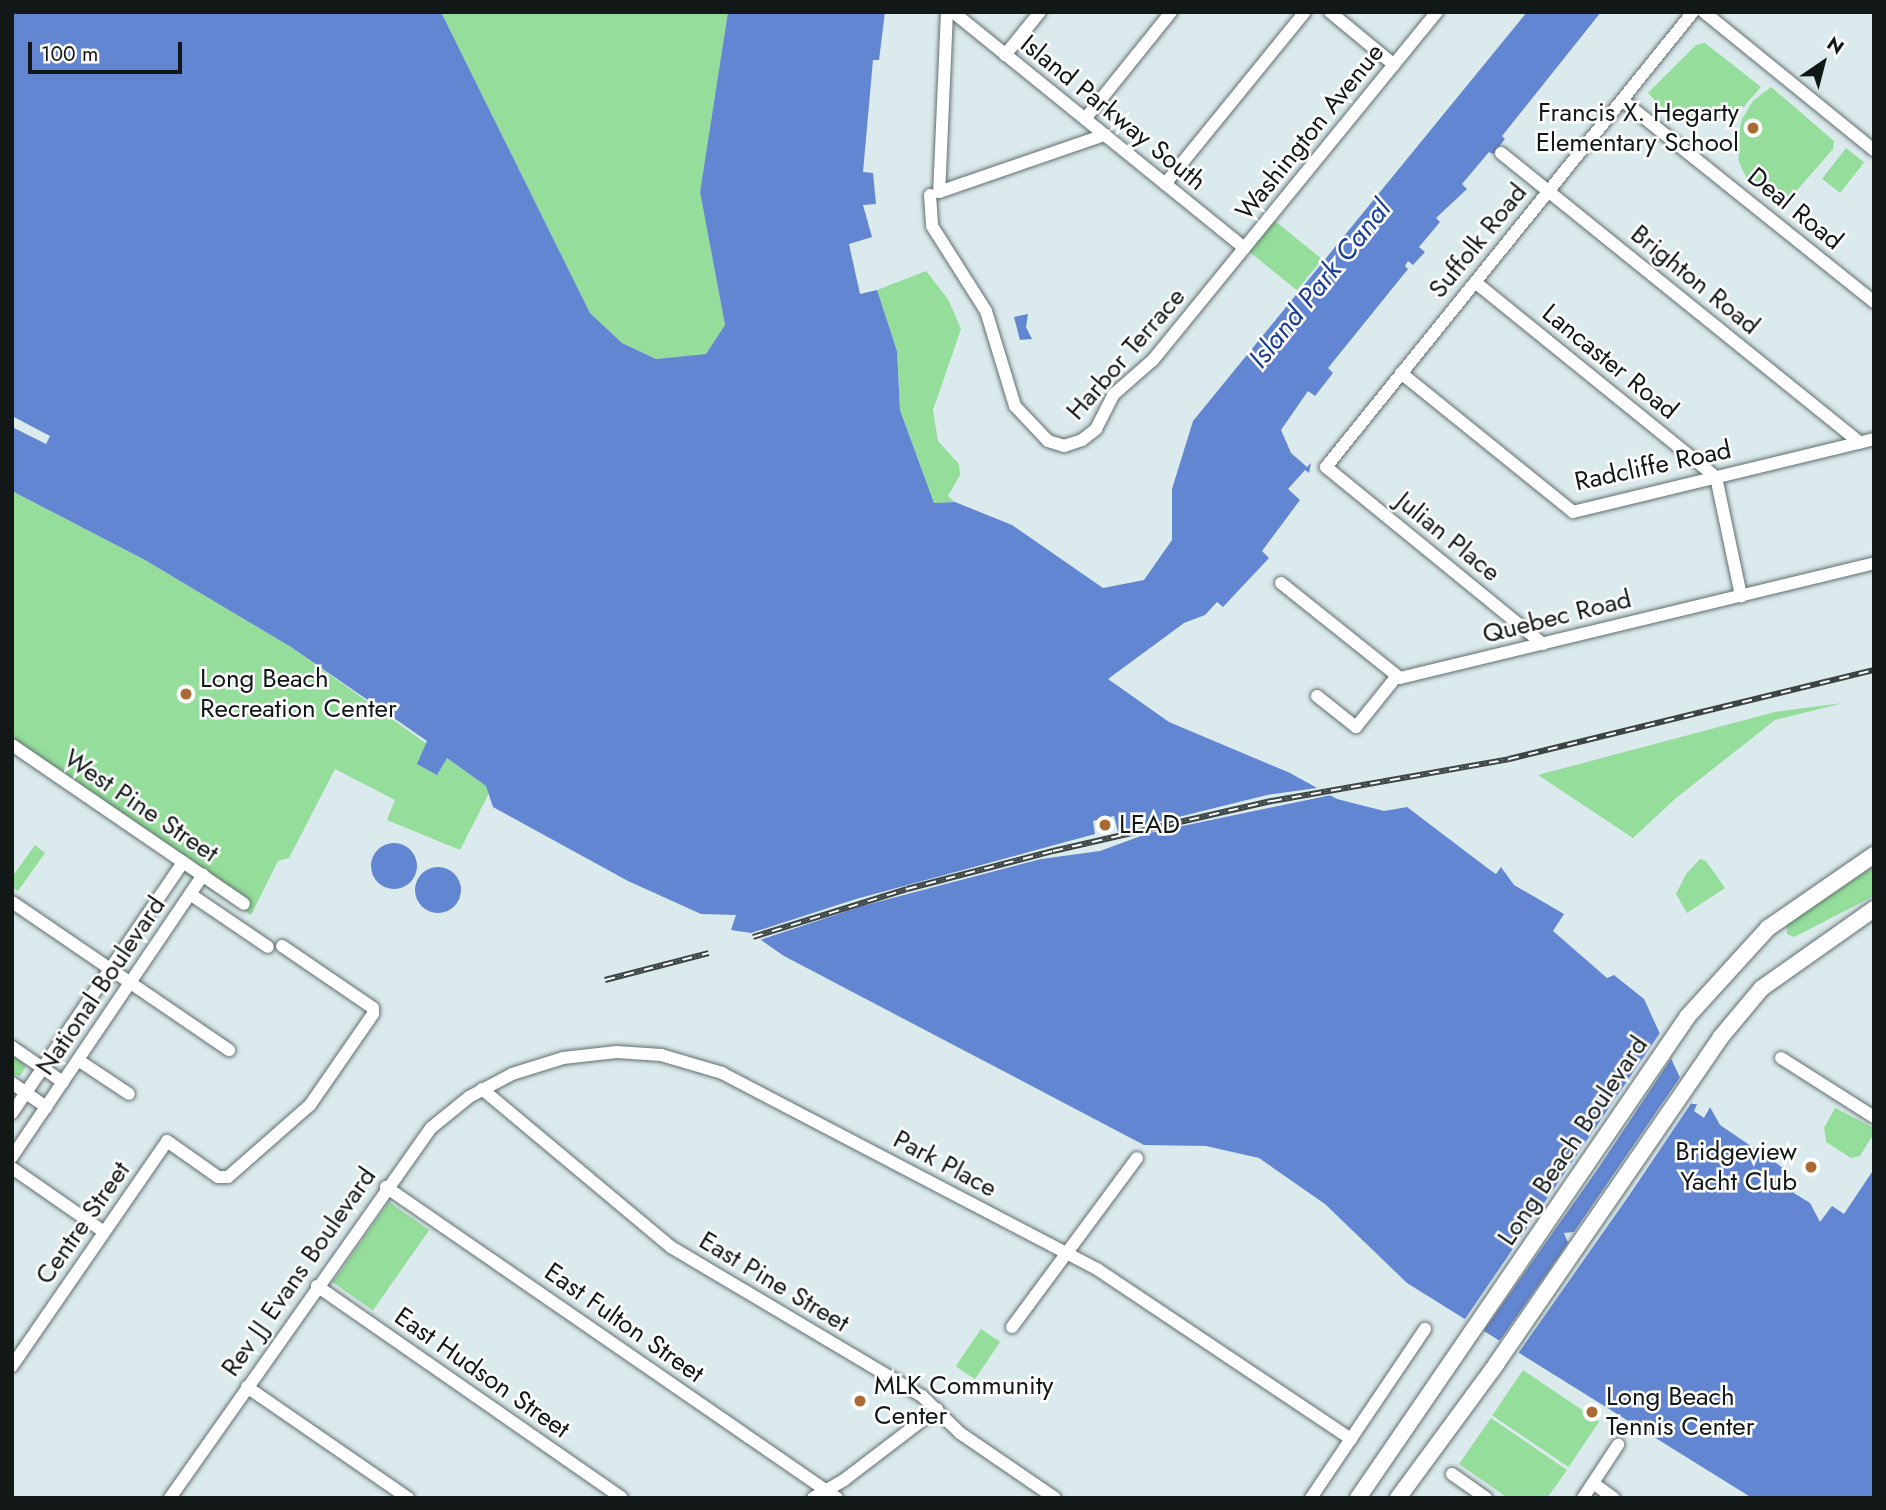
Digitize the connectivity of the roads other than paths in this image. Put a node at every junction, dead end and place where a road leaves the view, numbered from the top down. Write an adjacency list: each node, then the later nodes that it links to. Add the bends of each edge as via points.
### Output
1 (947, 12): 19 (street, Harbor Terrace)
2 (953, 12): 10 (street, Island Parkway South)
3 (1040, 12): 10 (street)
4 (1171, 12): 13 (street)
5 (1305, 12): 17 (street)
6 (1330, 12): 11 (street)
7 (1437, 12): 11 (street, Washington Avenue)
8 (1693, 12): 12 (street, Suffolk Road)
9 (1704, 12): 15 (street)
10 (1005, 55): 13 (street, Island Parkway South)
11 (1394, 65): 20 (street, Washington Avenue)
12 (1622, 100): 18 (street, Suffolk Road); 22 (street, Deal Road)
13 (1084, 119): 14 (street, Island Parkway South)
14 (1105, 135): 17 (street, Island Parkway South); 19 (street)
15 (1874, 150)
16 (1501, 153): 18 (street, Brighton Road)
17 (1165, 184): 20 (street, Island Parkway South)
18 (1548, 191): 21 (street, Suffolk Road); 25 (street, Brighton Road)
19 (934, 193): 20 (street, Harbor Terrace, via 932,226 986,311 1015,406 1048,441 1064,446 1096,429 1113,395 1153,360)
20 (1244, 248)
21 (1475, 282): 23 (street, Suffolk Road); 27 (street, Lancaster Road)
22 (1874, 302)
23 (1401, 373): 26 (street, Suffolk Road); 27 (street, Radcliffe Road, via 1573,512)
24 (1874, 439): 25 (street, Radcliffe Road)
25 (1860, 443): 27 (street, Radcliffe Road)
26 (1326, 467): 31 (street, Julian Place)
27 (1716, 477): 30 (street)
28 (1874, 563): 30 (street, Quebec Road)
29 (1281, 583): 32 (street)
30 (1741, 596): 31 (street, Quebec Road)
31 (1543, 643): 32 (street, Quebec Road)
32 (1397, 676): 33 (street, via 1356,727)
33 (1317, 696)
34 (12, 745): 36 (street, West Pine Street)
35 (1871, 859): 83 (main road, Long Beach Boulevard, via 1768,929 1688,1016)
36 (183, 862): 37 (street, West Pine Street); 44 (street, National Boulevard)
37 (203, 875): 38 (street, National Boulevard); 40 (street, West Pine Street)
38 (190, 894): 43 (street); 45 (street, National Boulevard)
39 (12, 902): 44 (street)
40 (244, 904)
41 (1869, 914): 84 (main road, via 1762,988 1720,1038 1497,1363)
42 (282, 946): 63 (street, Centre Street, via 373,1007 373,1014 310,1105 228,1177 218,1177 167,1141)
43 (268, 947)
44 (110, 969): 45 (street); 50 (street, National Boulevard)
45 (131, 983): 47 (street); 49 (street, National Boulevard)
46 (12, 1047): 50 (street)
47 (229, 1050)
48 (1781, 1058): 58 (street)
49 (78, 1060): 51 (street, National Boulevard); 55 (street)
50 (43, 1068): 51 (street); 54 (street, National Boulevard)
51 (63, 1082): 56 (street, National Boulevard)
52 (12, 1083): 54 (street)
53 (482, 1089): 62 (street, Rev JJ Evans Boulevard, via 431,1128); 64 (street, Park Place, via 543,1063 591,1054 638,1053 702,1065); 70 (street, East Pine Street, via 674,1249)
54 (26, 1093): 56 (street); 57 (street, National Boulevard)
55 (129, 1094)
56 (46, 1107): 59 (street, National Boulevard)
57 (12, 1113)
58 (1874, 1117)
59 (12, 1157)
60 (1137, 1158): 64 (street)
61 (12, 1168): 63 (street)
62 (386, 1186): 65 (street, Rev JJ Evans Boulevard); 75 (street, East Fulton Street)
63 (104, 1232): 68 (street, Centre Street)
64 (1066, 1254): 66 (street); 71 (street, Park Place, via 1126,1285)
65 (317, 1286): 69 (street, Rev JJ Evans Boulevard); 78 (street, East Hudson Street)
66 (1012, 1327)
67 (1424, 1329): 71 (street)
68 (12, 1366)
69 (247, 1387): 76 (street, Rev JJ Evans Boulevard); 77 (street)
70 (937, 1409): 75 (street); 81 (street, East Pine Street, via 960,1433)
71 (1351, 1439): 82 (street)
72 (1618, 1445): 74 (street)
73 (1452, 1474): 85 (street)
74 (1593, 1483): 86 (street); 87 (street)
75 (826, 1490): 79 (street); 80 (street, East Fulton Street)
76 (170, 1498)
77 (408, 1498)
78 (622, 1498)
79 (813, 1498)
80 (837, 1498)
81 (1055, 1498)
82 (1311, 1498)
83 (1358, 1498)
84 (1398, 1498)
85 (1486, 1498)
86 (1583, 1498)
87 (1614, 1498)

